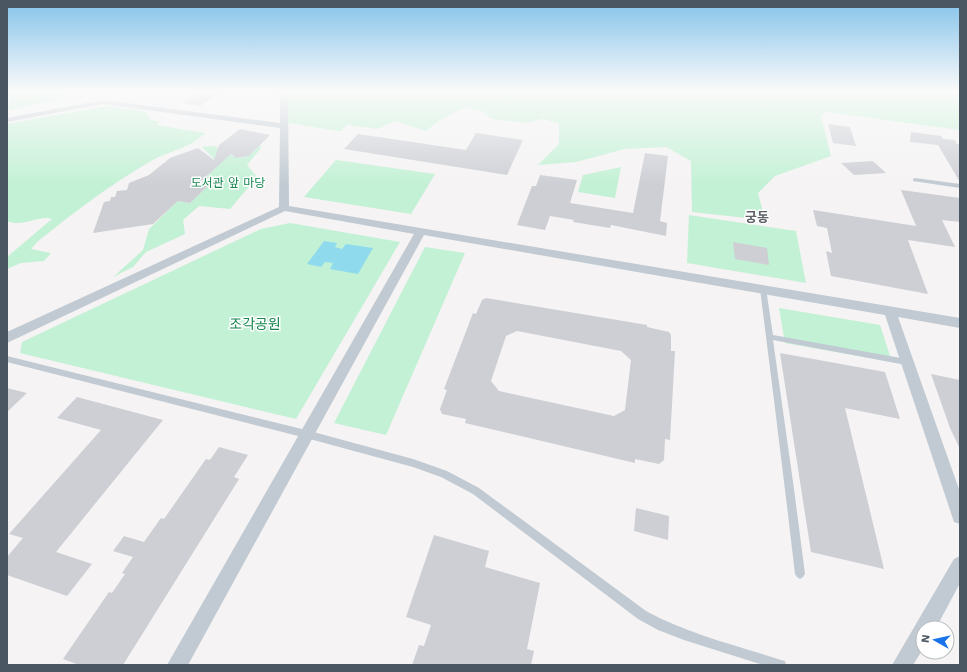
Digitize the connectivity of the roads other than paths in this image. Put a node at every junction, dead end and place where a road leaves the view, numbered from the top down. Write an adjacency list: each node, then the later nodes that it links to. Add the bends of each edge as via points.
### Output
1 (256, 122): 3 (street)
2 (283, 122): 3 (street)
3 (283, 126): 6 (street)
4 (914, 180): 5 (lane)
5 (960, 186)
6 (284, 208): 7 (street); 12 (street)
7 (421, 231): 8 (street); 15 (street)
8 (763, 290): 9 (street); 11 (lane)
9 (890, 311): 10 (street); 14 (street)
10 (960, 323)
11 (769, 337): 14 (lane); 18 (lane)
12 (7, 338)
13 (7, 359): 15 (lane)
14 (906, 362): 16 (street)
15 (306, 434): 21 (lane, via 420,465 461,482 642,615 672,631 730,648); 22 (street)
16 (960, 516)
17 (960, 565): 19 (street)
18 (800, 574)
19 (929, 620)
20 (915, 644): 24 (street)
21 (762, 662): 23 (lane)
22 (177, 665)
23 (781, 665)
24 (902, 665)

